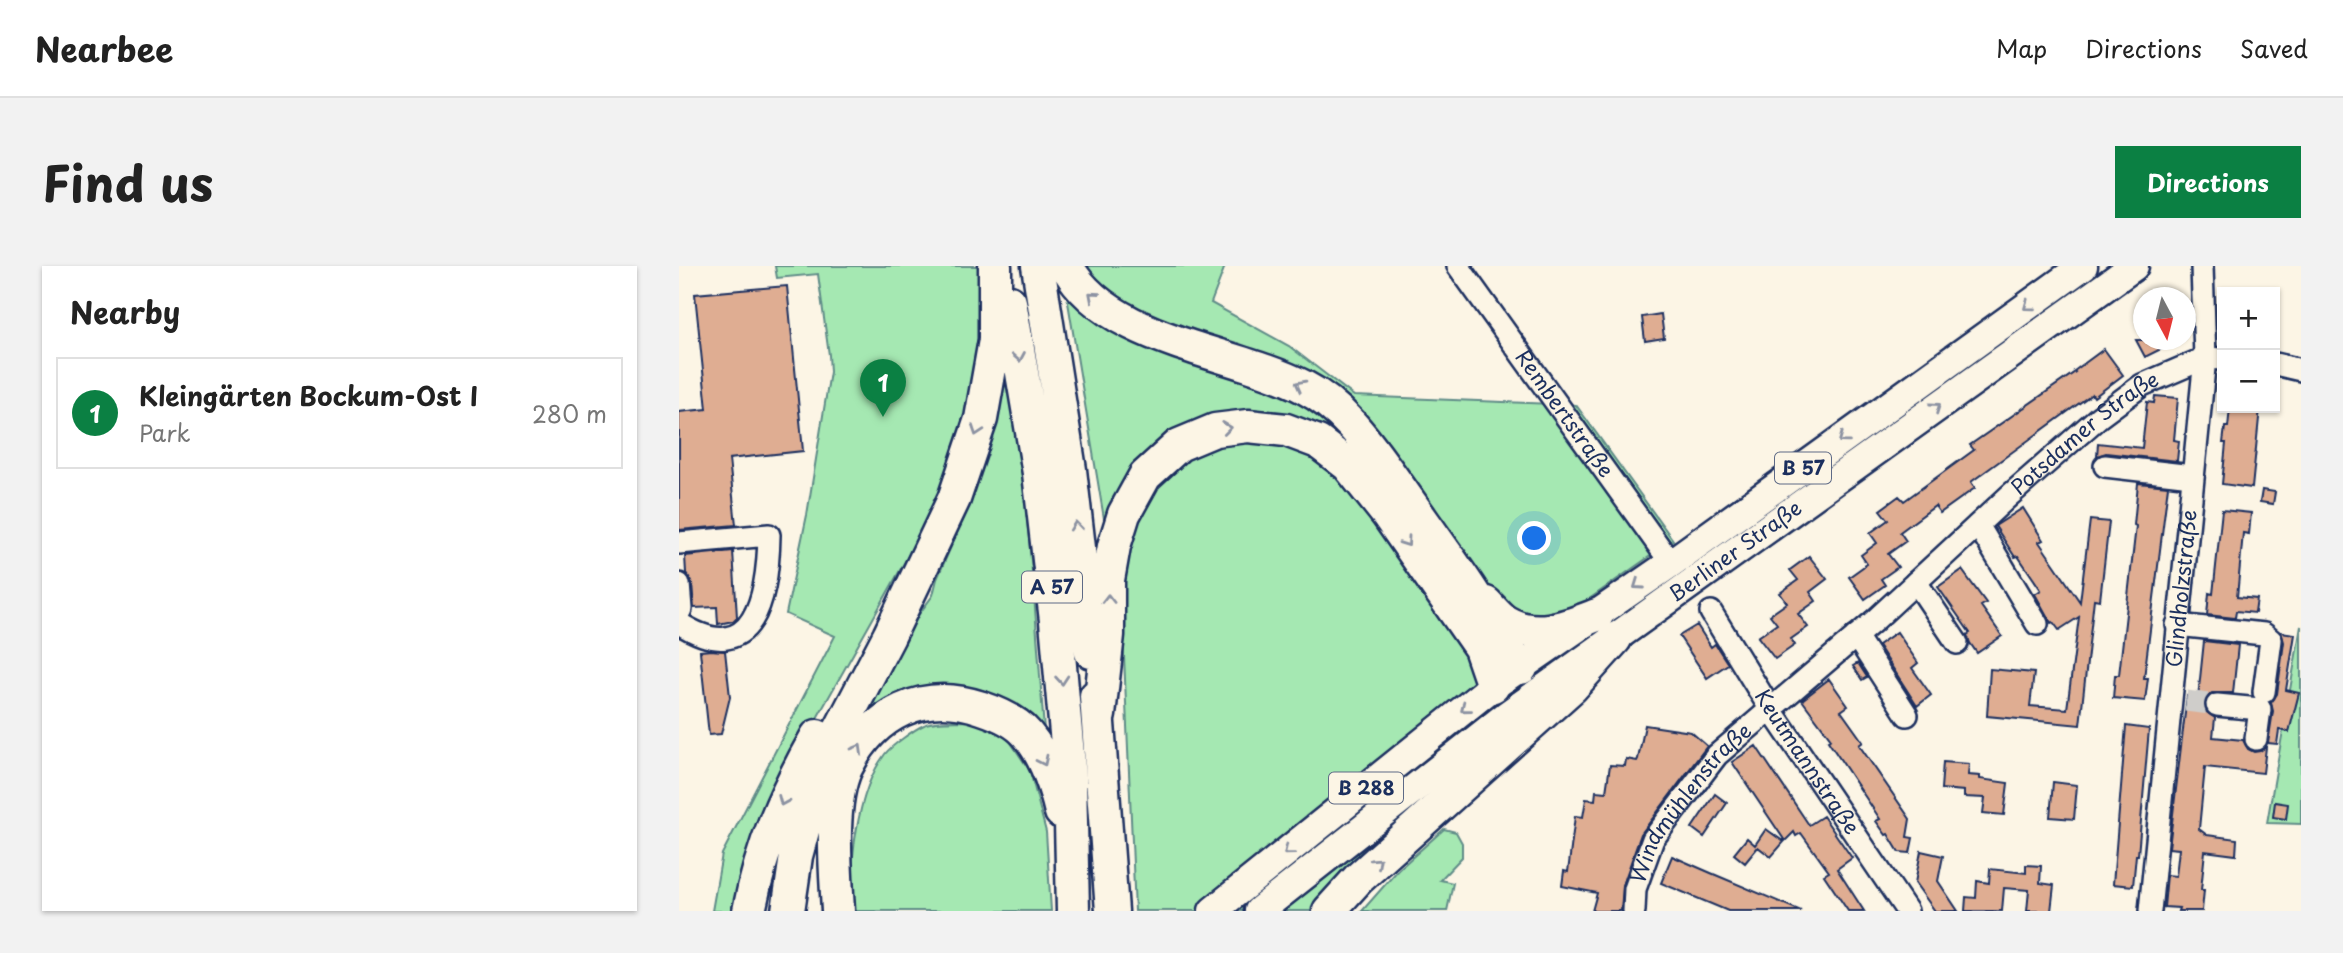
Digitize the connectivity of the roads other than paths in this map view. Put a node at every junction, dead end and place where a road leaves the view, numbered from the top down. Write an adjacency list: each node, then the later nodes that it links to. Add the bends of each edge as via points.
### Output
1 (995, 266): 17 (highway, one-way to 17, via 995,340 981,419 954,499)
2 (1004, 266): 42 (highway, A 57, one-way to 42, via 1039,473 1056,621 1070,778)
3 (1038, 266): 35 (highway, A 57, one-way to 3, via 1070,470)
4 (1067, 266): 20 (highway, one-way to 4, via 1355,426 1336,410 1277,374 1144,330 1108,309)
5 (1458, 266): 16 (street, Rembertstraße)
6 (2083, 266): 16 (main road, Berliner Straße / B 57, one-way to 16)
7 (2134, 266): 26 (main road, Berliner Straße / B 57, one-way to 7)
8 (2202, 266): 9 (street, Glindholzstraße)
9 (2213, 358): 13 (street, Glindholzstraße); 14 (street, Potsdamer Straße, via 2142,385 2099,417)
10 (2280, 365): 11 (street)
11 (2301, 370)
12 (2105, 466): 13 (street)
13 (2192, 476): 25 (street, Glindholzstraße)
14 (1978, 525): 18 (street, Potsdamer Straße); 24 (street)
15 (679, 543): 23 (street, via 769,535 762,598 753,622 738,635 714,638)
16 (1671, 563): 26 (main road, Berliner Straße / B 57, one-way to 26)
17 (917, 574): 39 (highway, one-way to 39, via 792,780 767,839); 40 (highway, via 820,768 796,856)
18 (1916, 582): 27 (street, Potsdamer Straße); 28 (street)
19 (679, 584): 22 (street)
20 (1469, 588): 26 (highway, via 1506,622 1529,630); 29 (highway)
21 (1711, 612): 34 (street, Keutmannstraße)
22 (679, 613)
23 (679, 623)
24 (2038, 624)
25 (2177, 625): 32 (street, via 2264,634 2271,640); 49 (street, Glindholzstraße, via 2178,700)
26 (1606, 627): 29 (main road, Berliner Straße / B 57); 30 (main road, Berliner Straße / B 57); 46 (highway, one-way to 26, via 1358,879 1572,687)
27 (1856, 636): 34 (street, Potsdamer Straße); 36 (street)
28 (1957, 643)
29 (1521, 668): 31 (main road, Berliner Straße / B 288); 37 (main road, Berliner Straße, via 1521,684)
30 (1550, 684): 37 (main road, Berliner Straße / B 288)
31 (1493, 686): 35 (highway, one-way to 31, via 1108,635 1108,580 1124,514 1145,476 1179,445 1215,429 1248,426 1286,430 1318,442 1347,466 1387,514 1480,648); 44 (main road, Berliner Straße / B 288, one-way to 44)
32 (2264, 692)
33 (2217, 705): 38 (street, via 2260,709)
34 (1772, 710): 47 (street, Windmühlenstraße, via 1717,755 1653,839 1635,889); 48 (street, Keutmannstraße)
35 (1099, 715): 43 (highway, A 57)
36 (1907, 715)
37 (1506, 716): 45 (main road, Berliner Straße / B 288)
38 (2256, 739)
39 (749, 911)
40 (788, 911)
41 (838, 911): 42 (highway, one-way to 42, via 836,813 845,771 865,736 891,715 928,702 951,701 995,712 1026,733 1044,762 1061,810)
42 (1071, 911)
43 (1112, 911)
44 (1213, 911)
45 (1259, 911)
46 (1329, 911)
47 (1634, 911)
48 (1907, 911)
49 (2150, 911)

